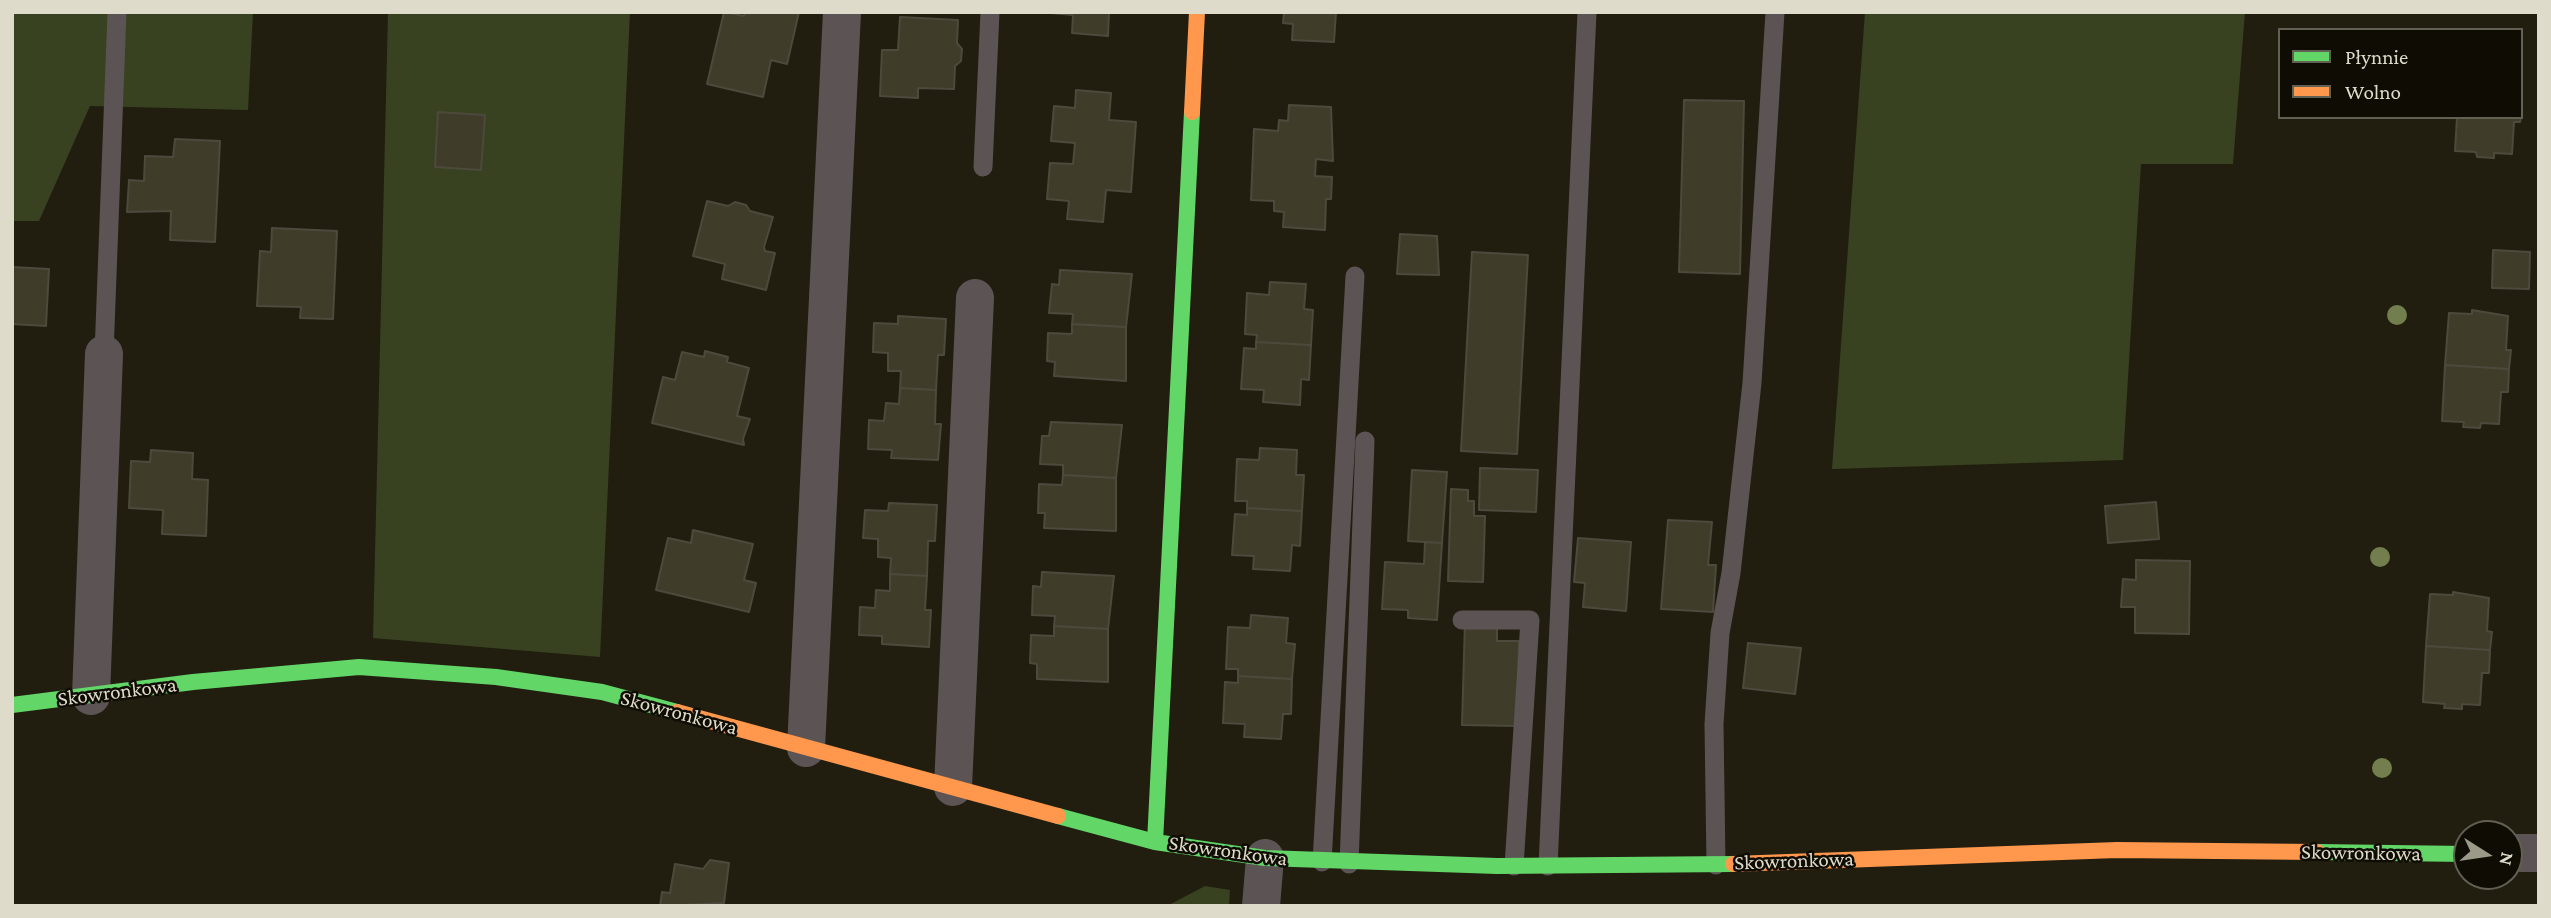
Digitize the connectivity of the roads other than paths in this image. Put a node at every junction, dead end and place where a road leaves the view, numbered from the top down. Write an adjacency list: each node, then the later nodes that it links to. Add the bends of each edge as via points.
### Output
1 (117, 12): 10 (lane)
2 (842, 12): 15 (street)
3 (990, 12): 7 (lane)
4 (1197, 12): 17 (street)
5 (1587, 12): 24 (lane)
6 (1775, 12): 22 (lane, via 1752,383 1720,634 1714,724)
7 (983, 167)
8 (1355, 275): 20 (lane)
9 (975, 298): 16 (street)
10 (104, 354): 13 (street)
11 (1365, 441): 21 (lane)
12 (1462, 620): 23 (lane, via 1530,620)
13 (91, 695): 14 (street, Skowronkowa); 15 (street, Skowronkowa, via 359,667 496,677 602,692)
14 (12, 705)
15 (806, 748): 16 (street, Skowronkowa)
16 (953, 787): 17 (street, Skowronkowa)
17 (1155, 842): 19 (street, Skowronkowa)
18 (2453, 854): 22 (street, Skowronkowa, via 2091,851)
19 (1265, 859): 20 (street, Skowronkowa); 25 (street)
20 (1322, 863): 21 (street, Skowronkowa)
21 (1349, 864): 23 (street, Skowronkowa)
22 (1716, 864): 24 (street, Skowronkowa)
23 (1514, 866): 24 (street, Skowronkowa)
24 (1548, 866)
25 (1261, 906)

